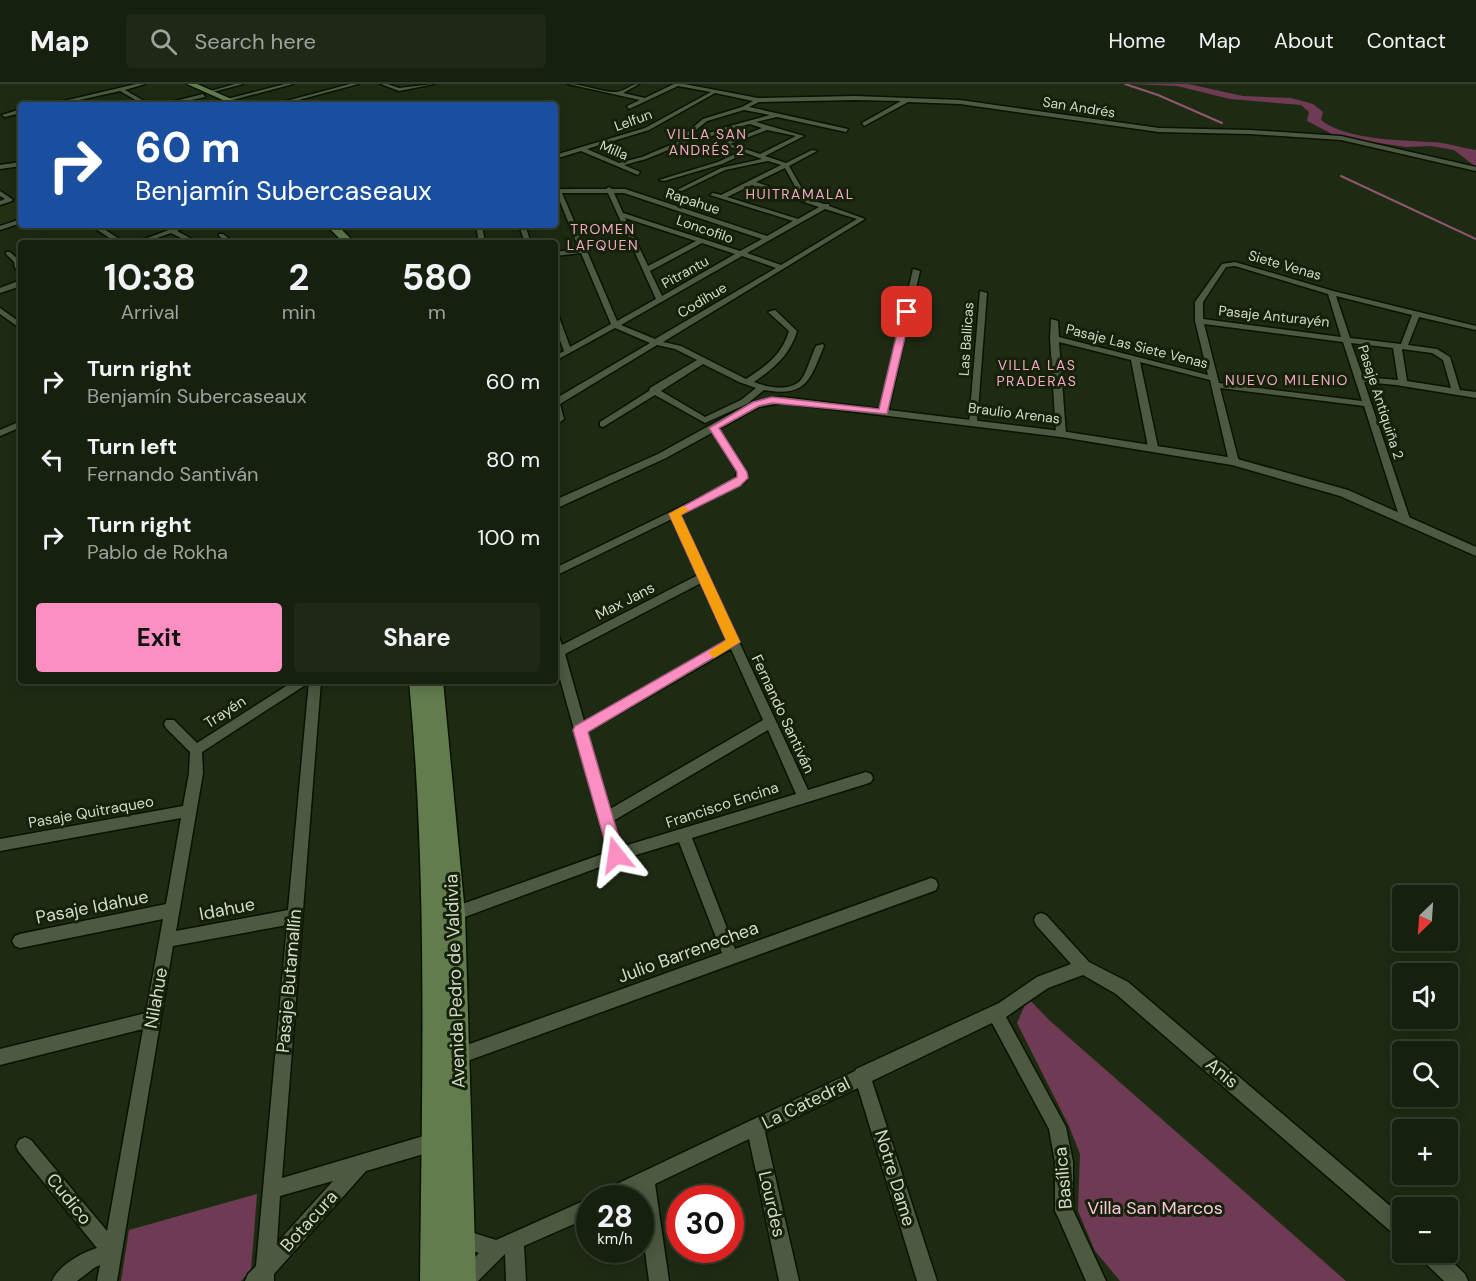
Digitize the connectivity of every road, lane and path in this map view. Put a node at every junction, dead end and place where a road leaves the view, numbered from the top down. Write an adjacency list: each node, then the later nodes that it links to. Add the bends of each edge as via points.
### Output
1 (142, 84): 11 (street)
2 (241, 84): 13 (street)
3 (291, 84): 23 (street)
4 (356, 84): 24 (street)
5 (383, 84): 6 (street, via 399,90)
6 (432, 84)
7 (570, 84): 14 (street)
8 (637, 84): 14 (street)
9 (677, 84): 12 (street, San Andrés); 15 (street)
10 (189, 87): 13 (main road)
11 (120, 90): 16 (street); 21 (street)
12 (712, 93): 17 (street, San Andrés); 35 (street, Lelfun, via 647,129)
13 (206, 94): 22 (street); 23 (main road)
14 (618, 94): 15 (street)
15 (644, 99): 25 (street)
16 (74, 100): 19 (street); 20 (street)
17 (758, 100): 18 (street, San Andrés); 26 (street)
18 (907, 100): 31 (street); 45 (street, San Andrés, via 960,102 1160,130 1341,138)
19 (64, 102)
20 (77, 102)
21 (142, 102)
22 (174, 102)
23 (223, 102)
24 (286, 102)
25 (628, 107)
26 (744, 108): 29 (street); 34 (street, via 705,120 687,135)
27 (18, 112): 28 (street)
28 (5, 115)
29 (777, 115): 30 (street); 33 (street)
30 (749, 122): 32 (street); 34 (street)
31 (864, 124)
32 (767, 128): 36 (street, via 725,144); 39 (street, via 801,136)
33 (846, 130)
34 (692, 138): 42 (street)
35 (582, 149): 38 (street, Lelfun); 42 (street, Milla)
36 (746, 151): 39 (street); 47 (street, via 709,167)
37 (814, 151): 43 (street)
38 (558, 156)
39 (760, 156): 40 (street)
40 (769, 159): 43 (street); 50 (street, via 723,169)
41 (18, 164): 44 (street)
42 (618, 165): 46 (street, Milla)
43 (786, 165): 48 (street); 56 (street)
44 (0, 167)
45 (1476, 169)
46 (638, 173)
47 (662, 180)
48 (752, 183): 55 (street); 56 (street)
49 (609, 189): 51 (street, Rapahue); 61 (street); 69 (street, Rapahue)
50 (681, 190)
51 (558, 191)
52 (0, 193): 57 (street, via 10,200)
53 (558, 193): 60 (street)
54 (713, 195): 55 (street)
55 (723, 198): 63 (street)
56 (805, 199): 58 (street)
57 (0, 203)
58 (827, 205): 63 (street, Pitrantu); 79 (street, Codihue, via 862,219)
59 (558, 208): 60 (street)
60 (565, 208): 75 (street)
61 (621, 214): 74 (street, Loncofilo); 81 (street)
62 (18, 222): 64 (street)
63 (799, 222): 69 (street, Pitrantu)
64 (0, 228)
65 (100, 228): 70 (street)
66 (180, 228): 67 (street)
67 (172, 231): 71 (street); 72 (street)
68 (221, 234): 73 (street)
69 (768, 239): 78 (street, Pitrantu)
70 (118, 240)
71 (145, 240)
72 (190, 240)
73 (228, 240)
74 (701, 241): 78 (street, Loncofilo); 81 (street)
75 (584, 251): 77 (street); 94 (street)
76 (8, 253): 80 (street)
77 (558, 254)
78 (741, 254): 79 (street, Loncofilo); 87 (street, Pitrantu)
79 (781, 267): 99 (street, Codihue)
80 (18, 268)
81 (646, 270): 87 (street)
82 (916, 271): 116 (street)
83 (18, 284): 84 (street)
84 (0, 291)
85 (983, 293): 119 (street, Las Ballicas)
86 (1331, 293): 90 (street); 92 (street, Siete Venas, via 1228,263 1199,302); 98 (street, Pasaje Antiquiña 2)
87 (660, 300): 94 (street, Pitrantu)
88 (0, 310): 93 (street)
89 (772, 312): 107 (street, via 793,332 791,341 780,359)
90 (1416, 315): 95 (street); 100 (street)
91 (1054, 321): 97 (street)
92 (1199, 321): 98 (street, Pasaje Anturayén); 108 (street, Siete Venas)
93 (18, 323)
94 (615, 325): 99 (street); 102 (street, Pitrantu)
95 (1476, 328)
96 (558, 333): 102 (street)
97 (1054, 338): 104 (street, Pasaje Las Siete Venas); 124 (street)
98 (1346, 338): 100 (street, Pasaje Anturayén); 106 (street, Pasaje Antiquiña 2)
99 (657, 342): 105 (street, via 679,348); 114 (street, Codihue)
100 (1400, 345): 109 (street); 112 (street, Pasaje Anturayén, via 1445,357)
101 (820, 346): 110 (street, via 809,375 797,388)
102 (568, 352): 103 (street, Pitrantu)
103 (558, 357)
104 (1136, 359): 108 (street, Pasaje Las Siete Venas); 125 (street)
105 (701, 361): 107 (street); 111 (street)
106 (1360, 380): 109 (street); 115 (street, Pasaje Antiquiña 2)
107 (748, 382): 110 (street)
108 (1215, 382): 115 (street, Pasaje Las Siete Venas); 126 (street, Siete Venas)
109 (1403, 383): 112 (street)
110 (762, 388): 111 (street, via 744,402 705,420)
111 (653, 390): 120 (street)
112 (1456, 392): 113 (street)
113 (1476, 395)
114 (558, 401)
115 (1368, 404): 129 (street, Pasaje Antiquiña 2)
116 (884, 412): 119 (street, Braulio Arenas); 122 (street, Braulio Arenas, via 772,400 756,404)
117 (558, 413): 118 (street)
118 (560, 419)
119 (973, 423): 124 (street, Braulio Arenas)
120 (603, 424)
121 (18, 425): 123 (street)
122 (714, 428): 127 (street, Braulio Arenas); 128 (street, via 743,478)
123 (0, 433)
124 (1061, 434): 125 (street, Braulio Arenas)
125 (1153, 447): 126 (street, Braulio Arenas)
126 (1234, 462): 129 (street, Braulio Arenas, via 1335,490)
127 (558, 504)
128 (675, 514): 131 (street); 132 (street, Fernando Santiván)
129 (1405, 519): 130 (street, Braulio Arenas)
130 (1476, 552)
131 (558, 571)
132 (705, 576): 133 (street, Fernando Santiván); 134 (street, Max Jans)
133 (734, 642): 140 (street, Fernando Santiván); 142 (street)
134 (558, 646)
135 (558, 650): 142 (street)
136 (298, 684): 143 (street, Trayén)
137 (315, 684): 154 (street, Pasaje Butamallín)
138 (418, 684): 166 (main road, Avenida Pedro de Valdivia, via 433,863 436,1035)
139 (434, 684): 153 (main road, Avenida Pedro de Valdivia)
140 (769, 723): 145 (street, Fernando Santiván); 147 (street)
141 (170, 724): 143 (street)
142 (580, 730): 147 (street)
143 (196, 750): 146 (street, Nilahue)
144 (866, 778): 145 (street, Francisco Encina)
145 (804, 796): 148 (street, Francisco Encina)
146 (189, 811): 149 (street, Pasaje Quitraqueo); 152 (street, Nilahue)
147 (606, 818): 150 (street)
148 (684, 836): 150 (street, Francisco Encina); 158 (street)
149 (0, 845)
150 (616, 855): 153 (street, Francisco Encina)
151 (931, 885): 158 (street, Julio Barrenechea)
152 (172, 910): 156 (street, Nilahue); 157 (street, Pasaje Idahue)
153 (454, 914): 162 (main road, Avenida Pedro de Valdivia)
154 (295, 916): 156 (street, Idahue); 171 (street, Pasaje Butamallín)
155 (1041, 920): 159 (street, Anis)
156 (166, 940): 161 (street, Nilahue)
157 (20, 941)
158 (731, 957): 162 (street, Julio Barrenechea)
159 (1084, 967): 160 (street, La Catedral, via 1043,982); 173 (street, Anis, via 1122,988)
160 (1000, 1011): 164 (street, La Catedral); 187 (street, Basílica, via 1057,1126 1064,1162 1064,1211)
161 (153, 1019): 163 (street); 176 (street, Nilahue)
162 (459, 1056): 166 (main road, Avenida Pedro de Valdivia)
163 (0, 1057)
164 (862, 1075): 165 (street, La Catedral); 186 (street, Notre Dame)
165 (755, 1128): 169 (street, La Catedral); 185 (street, Lourdes)
166 (446, 1138): 168 (street, Botacura); 174 (main road, Avenida Pedro de Valdivia); 181 (main road, Avenida Pedro de Valdivia)
167 (25, 1146): 176 (street, Cudico)
168 (363, 1161): 171 (street, Botacura); 178 (street, Botacura)
169 (645, 1180): 170 (street, La Catedral); 184 (street)
170 (634, 1185)
171 (271, 1190): 178 (street, Pasaje Butamallín)
172 (576, 1213): 175 (street)
173 (1392, 1219)
174 (461, 1238): 175 (street); 182 (main road, Avenida Pedro de Valdivia)
175 (505, 1246): 182 (street); 183 (street)
176 (112, 1252): 179 (street, via 88,1260); 180 (street, Nilahue)
177 (1439, 1263): 188 (street)
178 (262, 1277)
179 (62, 1281)
180 (107, 1281)
181 (434, 1281)
182 (464, 1281)
183 (516, 1281)
184 (659, 1281)
185 (789, 1281)
186 (927, 1281)
187 (1096, 1281)
188 (1458, 1281)

